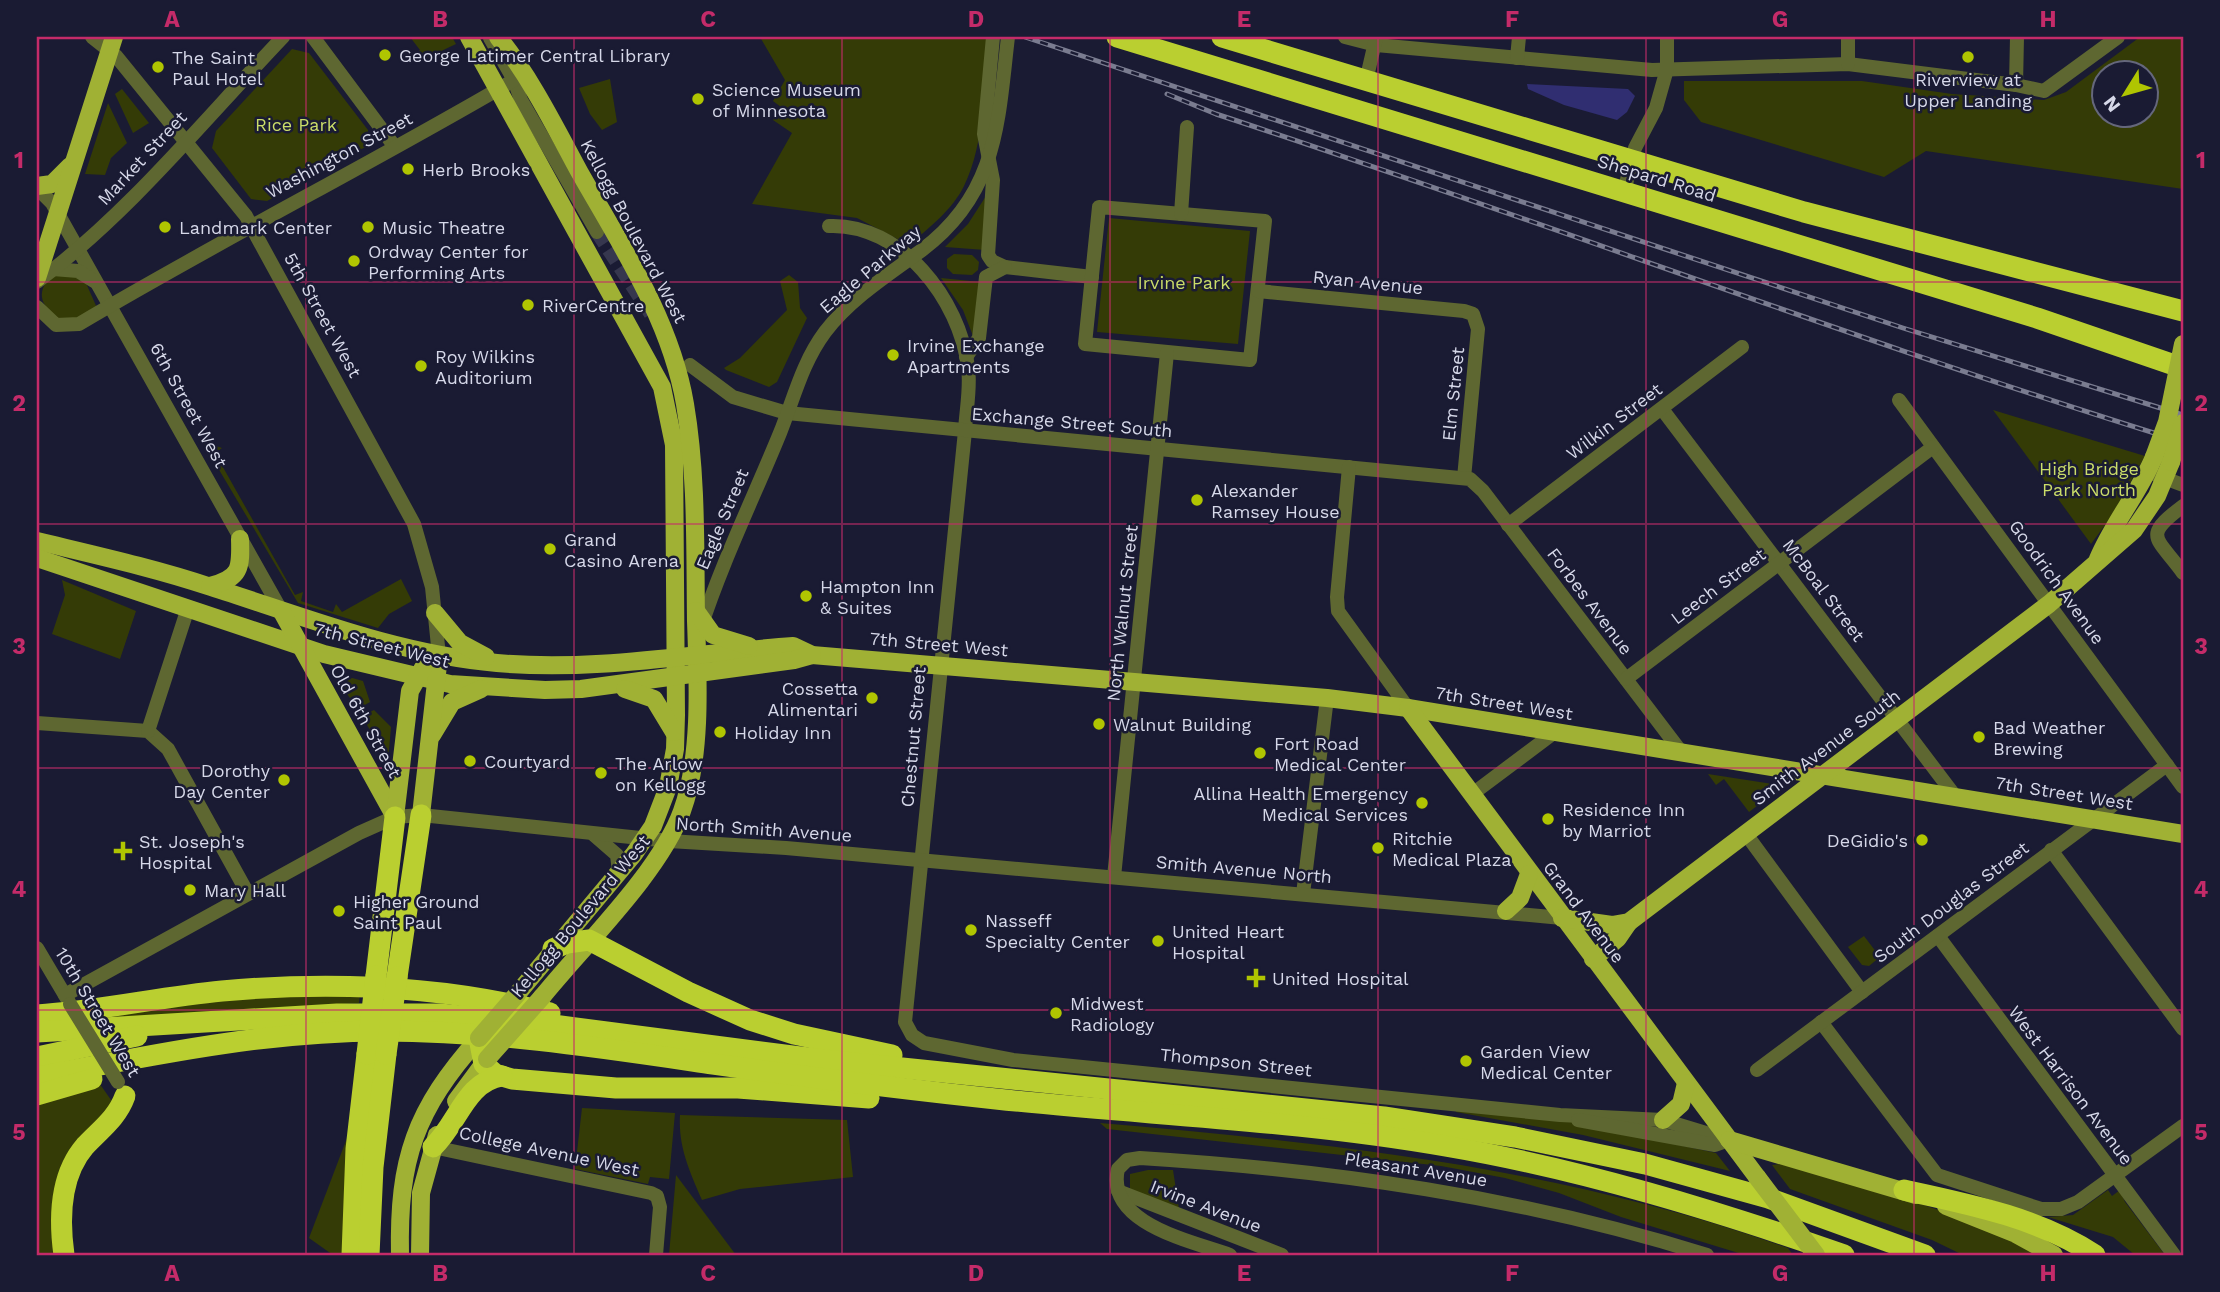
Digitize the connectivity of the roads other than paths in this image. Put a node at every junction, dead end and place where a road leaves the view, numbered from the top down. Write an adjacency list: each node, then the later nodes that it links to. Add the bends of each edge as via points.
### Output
1 (92, 37): 19 (street, 5th Street West)
2 (283, 37): 27 (street, Market Street)
3 (313, 37): 28 (street)
4 (469, 37): 24 (main road, Kellogg Boulevard West)
5 (478, 37): 24 (street)
6 (490, 37): 24 (street)
7 (498, 37): 81 (main road, Kellogg Boulevard West, via 541,103 641,284 670,347 691,448)
8 (993, 37): 29 (street, Eagle Parkway, via 984,134)
9 (1008, 37): 29 (street, Eagle Parkway, via 997,136)
10 (1116, 37): 33 (highway, Shepard Road)
11 (1222, 37): 23 (highway, Shepard Road)
12 (1345, 37): 18 (street)
13 (1519, 37): 20 (street)
14 (1667, 37): 22 (street)
15 (1848, 37): 21 (street)
16 (2017, 37): 25 (street)
17 (2118, 37): 25 (street, via 2050,90)
18 (1376, 41): 20 (street); 23 (street)
19 (112, 43): 27 (street, 5th Street West); 31 (main road)
20 (1517, 58): 22 (street)
21 (1848, 64): 22 (street); 25 (street)
22 (1667, 69): 30 (street, via 1656,108)
23 (1366, 81): 30 (highway, Shepard Road)
24 (506, 85): 28 (street, Washington Street); 38 (street, via 521,100); 87 (main road, Kellogg Boulevard West, via 662,387 674,445)
25 (2017, 85)
26 (1187, 127): 35 (street)
27 (186, 142): 36 (street, 5th Street West); 39 (street, Market Street)
28 (395, 147): 36 (street, Washington Street)
29 (988, 160): 40 (street, Eagle Parkway, via 961,212); 41 (street, via 993,180 988,255)
30 (1631, 161): 33 (street); 49 (highway, Shepard Road, via 1804,212)
31 (73, 162): 32 (main road, via 52,184); 34 (main road)
32 (37, 187): 34 (street, 6th Street West)
33 (1624, 191): 56 (highway, Shepard Road, via 2037,318)
34 (57, 213): 39 (street, 6th Street West); 44 (main road)
35 (1181, 214): 43 (street, via 1099,208); 46 (street, via 1265,221)
36 (251, 225): 47 (street, Washington Street); 80 (street, 5th Street West, via 407,507 428,567)
37 (829, 226): 40 (street, Chestnut Street, via 869,231)
38 (597, 232)
39 (78, 250): 42 (street, Market Street); 45 (street, 6th Street West)
40 (910, 258): 54 (street, Chestnut Street, via 952,316); 59 (street, Eagle Parkway, via 846,309 825,332 805,363)
41 (1005, 267): 43 (street); 54 (street, Chestnut Street, via 986,277 979,338)
42 (53, 269): 44 (street, Market Street); 45 (street, via 78,271)
43 (1092, 277): 53 (street, via 1085,344)
44 (37, 280)
45 (98, 284): 47 (street, 6th Street West)
46 (1258, 291): 50 (street, Ryan Avenue); 53 (street, via 1250,360)
47 (111, 306): 48 (street, Washington Street, via 65,327 48,321); 70 (street, 6th Street West)
48 (37, 307)
49 (2183, 311)
50 (1473, 314): 66 (street, Elm Street, via 1478,329)
51 (2183, 344): 65 (main road, Smith Avenue South, bridge)
52 (1742, 347): 58 (street, Wilkin Street)
53 (1167, 353): 63 (street, North Walnut Street)
54 (966, 357): 61 (street, Chestnut Street)
55 (690, 365): 59 (street, Exchange Street South, via 733,397)
56 (2183, 368)
57 (1899, 400): 62 (street, Goodrich Avenue)
58 (1662, 408): 69 (street, Wilkin Street); 73 (street, McBoal Street)
59 (787, 413): 61 (street, Exchange Street South); 81 (street, Eagle Street)
60 (2183, 423): 65 (main road, Smith Avenue South, bridge)
61 (965, 431): 63 (street, Exchange Street South); 89 (street, Chestnut Street)
62 (1933, 447): 73 (street, Leech Street); 77 (street, Goodrich Avenue)
63 (1157, 450): 64 (street, Exchange Street South); 95 (street, North Walnut Street)
64 (1349, 467): 66 (street, Exchange Street South); 99 (street, via 1338,611)
65 (2159, 468): 67 (street); 77 (main road, Smith Avenue South, via 2134,530)
66 (1464, 478): 69 (street, Forbes Avenue, via 1478,486)
67 (2183, 485)
68 (2183, 506): 74 (street, via 2159,524 2157,531)
69 (1508, 525): 93 (street, Forbes Avenue)
70 (240, 539): 75 (main road, via 236,573 226,582); 79 (street, 6th Street West)
71 (37, 541): 75 (main road, 7th Street West)
72 (37, 558): 78 (main road, 7th Street West)
73 (1779, 564): 93 (street, Leech Street); 100 (street, McBoal Street)
74 (2183, 573)
75 (210, 586): 76 (main road, 7th Street West)
76 (263, 604): 78 (main road, via 214,598); 79 (main road, 7th Street West)
77 (2049, 604): 100 (main road, Smith Avenue South); 107 (street, Goodrich Avenue)
78 (188, 608): 82 (main road, 7th Street West); 102 (street)
79 (282, 612): 82 (main road, 6th Street West); 86 (main road, 7th Street West)
80 (435, 613): 86 (street, 5th Street West); 88 (main road, via 460,643)
81 (699, 617): 83 (main road, Kellogg Boulevard West); 84 (main road, via 713,635)
82 (300, 646): 91 (main road, 7th Street West); 113 (main road, Old 6th Street)
83 (697, 648): 84 (main road, 7th Street West); 87 (main road, 7th Street West); 90 (main road, Kellogg Boulevard West)
84 (759, 649): 85 (main road, 7th Street West, via 793,646)
85 (813, 655): 89 (main road, 7th Street West); 90 (main road, 7th Street West)
86 (439, 656): 88 (main road, 7th Street West); 91 (main road); 94 (main road)
87 (674, 657): 88 (main road, 7th Street West); 92 (main road, Kellogg Boulevard West)
88 (498, 663)
89 (939, 665): 95 (main road, 7th Street West); 121 (street, Chestnut Street)
90 (698, 676): 92 (main road, 7th Street West); 119 (main road, Kellogg Boulevard West, via 690,779)
91 (415, 677): 94 (main road, 7th Street West); 113 (main road)
92 (675, 678): 97 (main road, 7th Street West); 104 (main road, Kellogg Boulevard West)
93 (1626, 679): 106 (street, Forbes Avenue)
94 (436, 682): 96 (main road, 7th Street West); 105 (main road)
95 (1135, 682): 98 (main road, 7th Street West); 124 (street, North Walnut Street)
96 (488, 686): 97 (main road, 7th Street West, via 545,690); 105 (main road, via 452,702)
97 (612, 687): 104 (main road, via 654,699)
98 (1327, 698): 99 (main road, 7th Street West); 126 (street)
99 (1408, 708): 103 (main road, 7th Street West); 110 (main road, Grand Avenue)
100 (1898, 719): 108 (main road, Smith Avenue South); 111 (street, McBoal Street)
101 (37, 723): 102 (street)
102 (148, 731): 125 (street, via 168,749)
103 (1555, 732): 106 (main road, 7th Street West); 110 (street)
104 (675, 735): 118 (main road, Kellogg Boulevard West, via 668,787)
105 (430, 737): 112 (main road)
106 (1682, 753): 108 (main road, 7th Street West)
107 (2167, 765): 109 (street, Goodrich Avenue); 114 (street, South Douglas Street)
108 (1822, 776): 111 (main road, 7th Street West); 116 (main road, Smith Avenue South)
109 (2183, 787)
110 (1471, 795): 123 (main road, Grand Avenue)
111 (1955, 796): 114 (main road, 7th Street West)
112 (421, 815): 113 (street, North Smith Avenue); 115 (street, North Smith Avenue); 135 (highway)
113 (394, 817): 125 (street); 135 (highway)
114 (2096, 819): 117 (main road, 7th Street West); 120 (street, South Douglas Street)
115 (593, 834): 118 (street, North Smith Avenue); 122 (street, via 617,855)
116 (1746, 834): 129 (main road, Smith Avenue South); 136 (street)
117 (2183, 834)
118 (645, 839): 119 (street, North Smith Avenue); 122 (main road, Kellogg Boulevard West)
119 (669, 841): 121 (street, North Smith Avenue); 131 (main road, Kellogg Boulevard West)
120 (2051, 850): 130 (street, South Douglas Street); 141 (street)
121 (921, 862): 124 (street, Smith Avenue North); 143 (street, Chestnut Street, via 905,1022)
122 (619, 872): 133 (main road, Kellogg Boulevard West)
123 (1529, 874): 127 (main road, via 1520,898); 128 (main road, Grand Avenue)
124 (1114, 877): 126 (street, Smith Avenue North)
125 (247, 892): 137 (street)
126 (1303, 894): 127 (street, Smith Avenue North)
127 (1506, 911): 128 (street, Smith Avenue North)
128 (1562, 918): 129 (main road, via 1612,925); 134 (main road, Grand Avenue)
129 (1629, 922): 134 (main road, Smith Avenue South)
130 (1938, 936): 136 (street, South Douglas Street); 163 (street, West Harrison Avenue)
131 (589, 940): 133 (highway); 147 (main road, Kellogg Boulevard West, bridge, via 542,997); 150 (highway, via 750,1020 914,1060)
132 (37, 948): 137 (street, 10th Street West)
133 (553, 949): 147 (main road, Kellogg Boulevard West, bridge, via 518,993)
134 (1593, 959): 153 (main road, Grand Avenue)
135 (386, 976): 146 (highway, bridge)
136 (1863, 992): 140 (street, South Douglas Street)
137 (67, 999): 154 (street, 10th Street West, bridge)
138 (37, 1015): 144 (highway, via 221,991 356,987 497,1002)
139 (250, 1020): 142 (highway); 144 (highway, via 440,1014); 148 (highway)
140 (1821, 1023): 149 (street, South Douglas Street); 163 (street, via 1937,1175 2052,1211 2078,1202)
141 (2183, 1029)
142 (37, 1032)
143 (912, 1035): 157 (street, Thompson Street, via 924,1043 1013,1060)
144 (654, 1038): 150 (highway)
145 (212, 1043): 152 (highway); 155 (highway); 156 (highway, via 366,1031 489,1034)
146 (376, 1054): 168 (highway, via 356,1149); 169 (highway)
147 (479, 1055): 151 (highway); 161 (main road, Kellogg Boulevard West); 170 (main road, Kellogg Boulevard West, via 436,1091 413,1139 399,1209)
148 (37, 1057)
149 (1758, 1070)
150 (948, 1073): 178 (highway, via 1333,1111 1515,1137 1711,1181)
151 (502, 1076): 156 (highway, via 616,1088 738,1088 907,1101); 161 (highway, via 473,1091)
152 (37, 1077)
153 (1686, 1083): 158 (main road, via 1681,1104); 160 (main road, Grand Avenue)
154 (122, 1089): 167 (highway, via 118,1113 80,1154 68,1179 62,1213)
155 (37, 1095)
156 (1001, 1100): 177 (highway, via 1278,1125 1446,1146 1639,1189)
157 (1560, 1115): 158 (street, Thompson Street); 160 (street, Thompson Street, via 1715,1145)
158 (1663, 1119): 160 (street, Thompson Street)
159 (2183, 1126): 163 (street)
160 (1729, 1140): 162 (main road); 164 (main road, Grand Avenue)
161 (433, 1147): 171 (main road, Kellogg Boulevard West, via 421,1193); 172 (street, College Avenue West, via 657,1196)
162 (1821, 1167): 164 (main road, via 1770,1160 1758,1167); 165 (main road)
163 (2114, 1175): 181 (street, West Harrison Avenue)
164 (1757, 1177): 176 (main road, Grand Avenue, bridge)
165 (1904, 1190): 179 (main road, via 2016,1234); 180 (highway, via 2037,1226)
166 (1118, 1191): 173 (street, Irvine Avenue, via 1138,1219); 174 (street, Irvine Avenue); 175 (street, Pleasant Avenue, via 1118,1169 1127,1160 1140,1158 1360,1178 1545,1212)
167 (64, 1255)
168 (352, 1255)
169 (369, 1255)
170 (400, 1255)
171 (419, 1255)
172 (656, 1255)
173 (1230, 1255)
174 (1282, 1255)
175 (1707, 1255)
176 (1816, 1255)
177 (1844, 1255)
178 (1925, 1255)
179 (2054, 1255)
180 (2095, 1255)
181 (2174, 1255)

